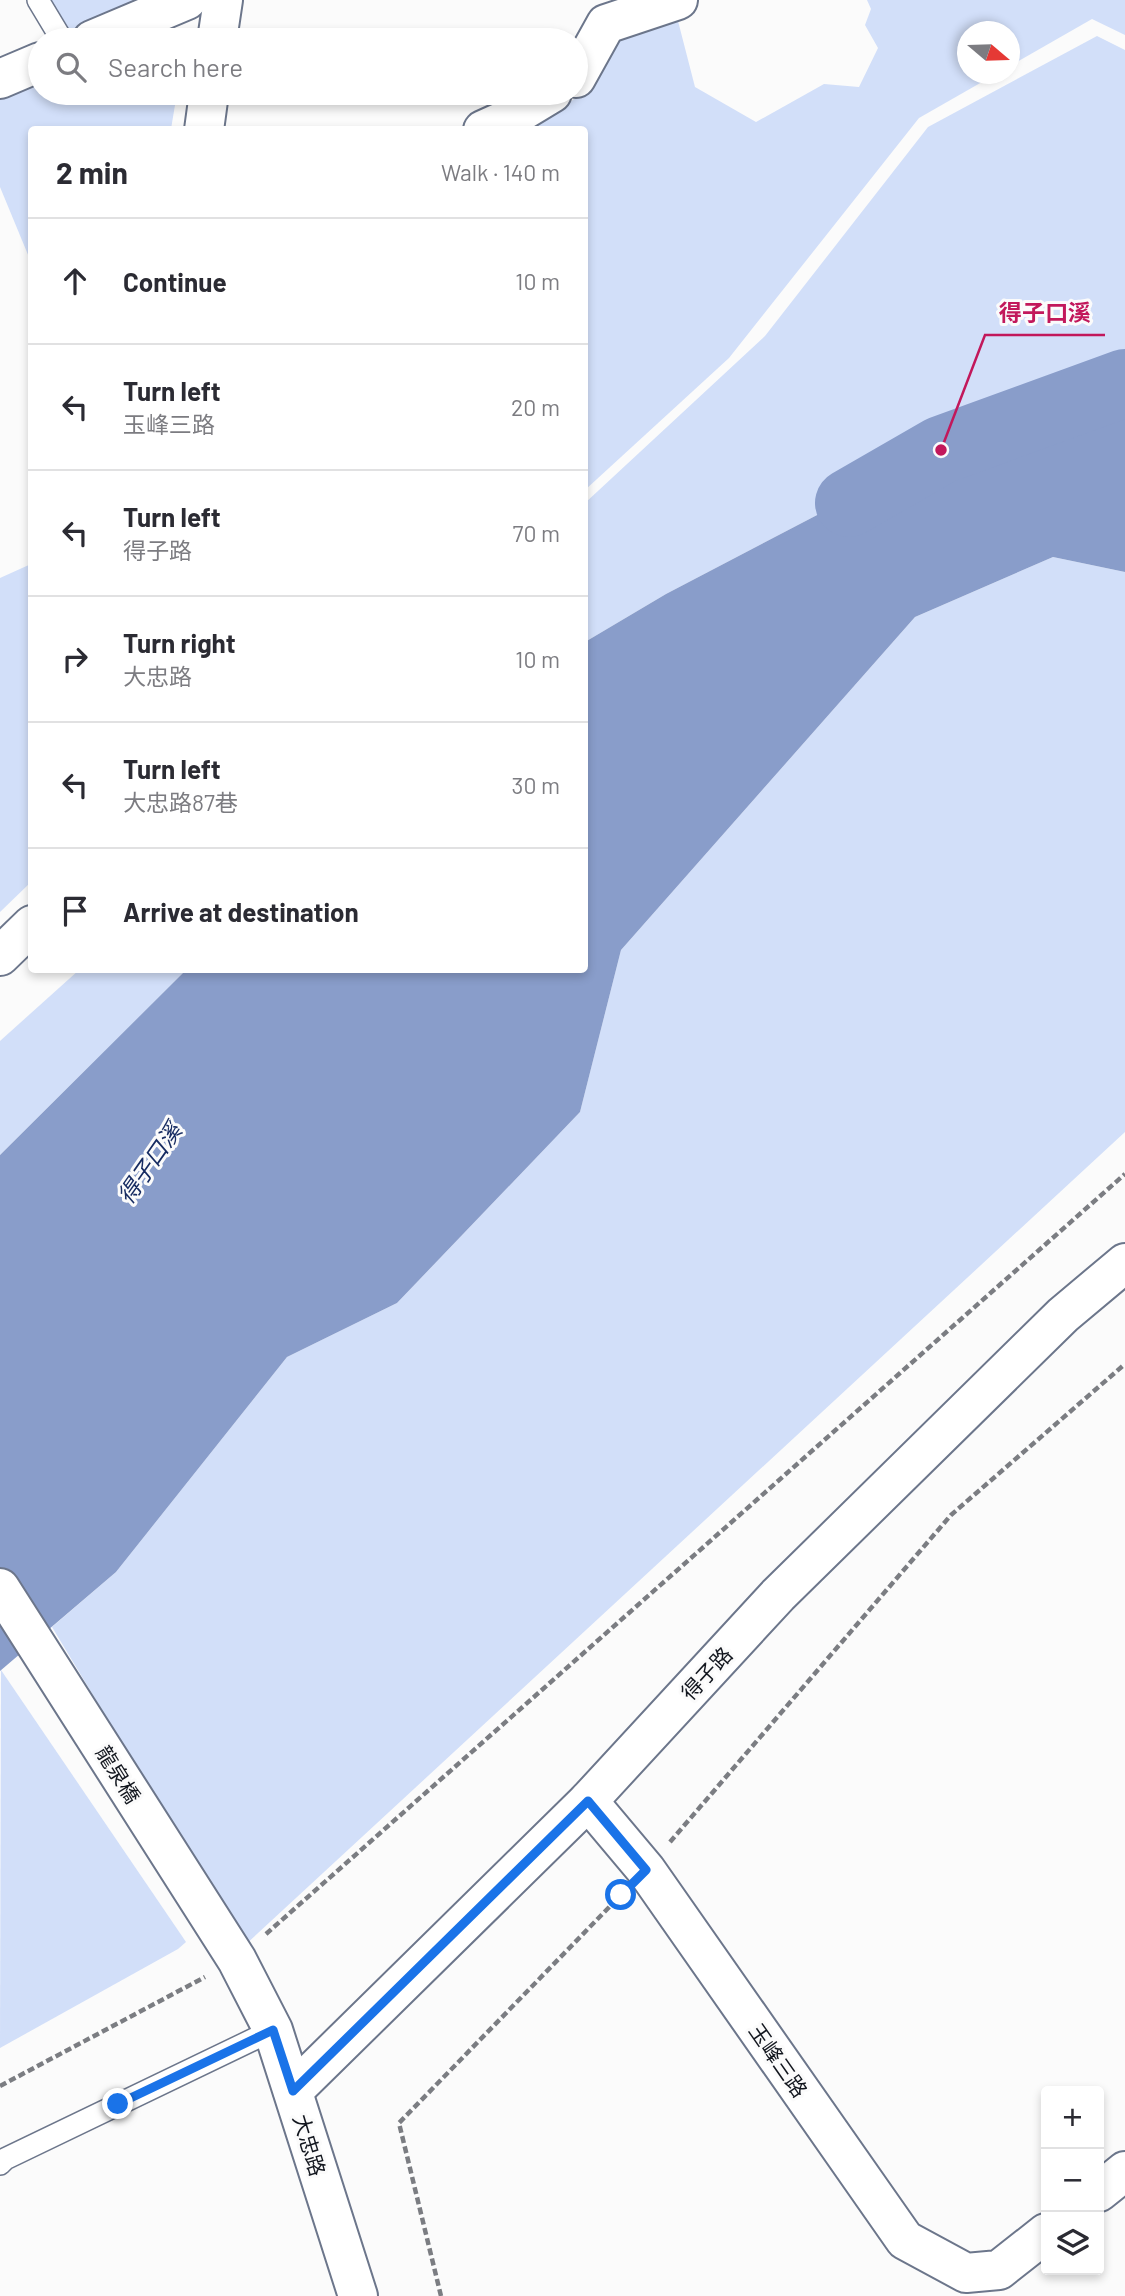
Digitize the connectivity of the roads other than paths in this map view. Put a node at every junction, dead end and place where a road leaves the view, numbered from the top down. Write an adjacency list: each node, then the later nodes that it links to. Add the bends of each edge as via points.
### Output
1 (38, 0): 5 (lane)
2 (187, 0): 6 (street)
3 (223, 0): 7 (street)
4 (678, 0): 8 (street, via 606,24)
5 (55, 28)
6 (120, 28)
7 (219, 28)
8 (588, 56)
9 (28, 67): 10 (street)
10 (0, 79)
11 (207, 105): 13 (street)
12 (532, 105): 14 (street)
13 (205, 126)
14 (492, 126)
15 (28, 929): 16 (street)
16 (0, 956)
17 (1125, 1263): 19 (street, 得子路, via 1063,1315 778,1595)
18 (0, 1588): 20 (street, 龍泉橋)
19 (588, 1801): 22 (street, 得子路); 26 (street, 玉峰三路, via 646,1870 905,2240 965,2273 999,2270)
20 (237, 1960): 21 (street, 大忠路)
21 (273, 2030): 22 (street, 大忠路); 23 (lane)
22 (293, 2091): 27 (street, 大忠路)
23 (0, 2164)
24 (1125, 2171): 25 (street)
25 (1104, 2188)
26 (1041, 2237)
27 (358, 2296)

